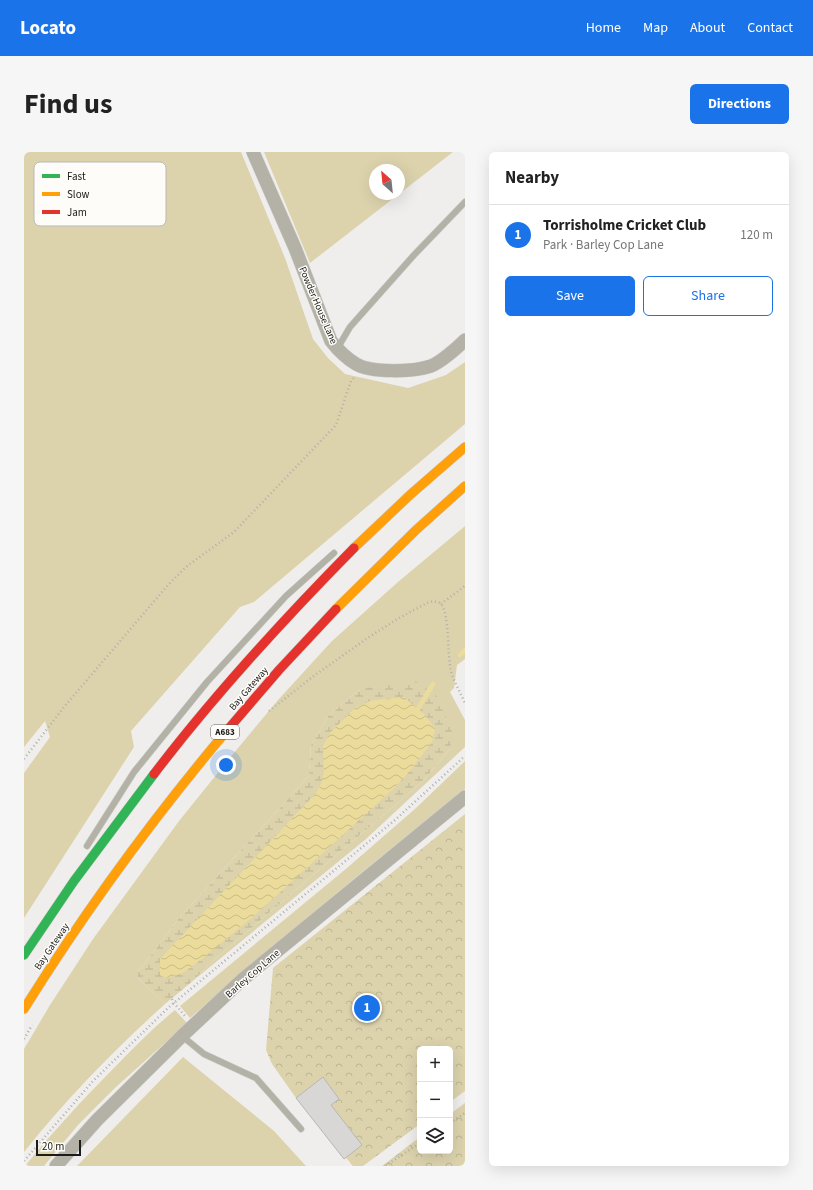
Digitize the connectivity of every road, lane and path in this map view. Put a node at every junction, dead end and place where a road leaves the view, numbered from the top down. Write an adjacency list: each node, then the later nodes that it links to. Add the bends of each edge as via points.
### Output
1 (253, 152): 4 (street, Powder House Lane, via 332,341)
2 (465, 202): 4 (lane, via 350,327)
3 (465, 340): 5 (street, Powder House Lane, via 432,366 378,370)
4 (338, 349): 5 (street, Powder House Lane)
5 (362, 366): 15 (path, via 352,381 336,426 234,532 168,585 64,707)
6 (465, 446): 8 (lane); 20 (highway, Bay Gateway / A683, via 296,606 229,682 141,789 80,872)
7 (465, 486): 23 (highway, Bay Gateway / A683, via 321,625 214,745 137,842 68,941)
8 (393, 502)
9 (340, 548): 17 (lane, via 286,596 207,682 134,772)
10 (465, 586): 11 (path)
11 (441, 604): 12 (path, via 445,613 451,670); 13 (path, via 427,602 399,618)
12 (465, 703)
13 (266, 712)
14 (465, 756): 22 (path, via 395,820)
15 (24, 759)
16 (465, 797): 25 (street, Barley Cop Lane, via 244,979)
17 (85, 849)
18 (57, 894): 19 (lane)
19 (24, 952)
20 (24, 956)
21 (172, 999): 22 (path)
22 (174, 1003): 25 (path); 32 (path, via 93,1081)
23 (24, 1010)
24 (35, 1021): 27 (path)
25 (193, 1026): 26 (street, Barley Cop Lane)
26 (182, 1036): 30 (lane, via 204,1054 256,1078); 33 (street, Barley Cop Lane, via 96,1120)
27 (24, 1039)
28 (465, 1113): 29 (path)
29 (453, 1121)
30 (301, 1129)
31 (417, 1145): 34 (path)
32 (24, 1161)
33 (56, 1166)
34 (385, 1166)

